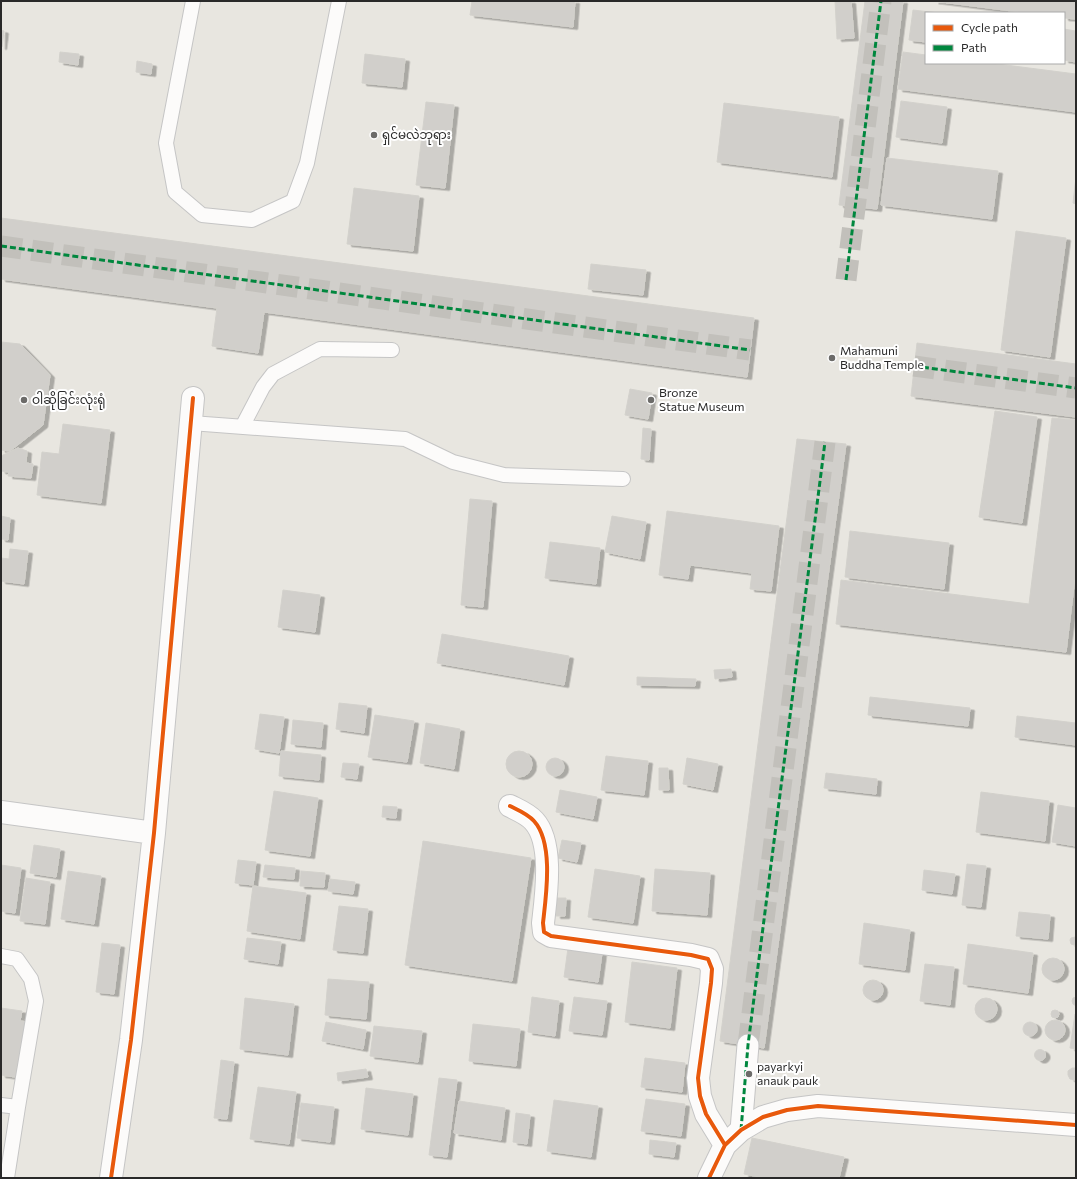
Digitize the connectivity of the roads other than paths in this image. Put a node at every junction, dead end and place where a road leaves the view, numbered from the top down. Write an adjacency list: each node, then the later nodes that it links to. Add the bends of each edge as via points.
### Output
1 (193, 1): 2 (lane, via 166,143 175,192 202,216 252,220 293,201 298,189 307,164)
2 (339, 1)
3 (392, 350): 6 (lane, via 320,349 273,374 263,387)
4 (193, 398): 5 (street)
5 (191, 423): 6 (lane); 10 (street)
6 (242, 427): 7 (lane, via 405,439 453,462 504,475)
7 (623, 479)
8 (510, 806): 17 (street, via 534,821 546,849 544,932 551,936 708,959 712,969 711,983 698,1078 706,1114)
9 (1, 812): 10 (street)
10 (154, 832): 19 (street, via 131,1040)
11 (1, 956): 14 (lane, via 17,959 31,979 36,1001)
12 (748, 1046): 16 (street)
13 (1, 1105): 14 (lane)
14 (18, 1107): 18 (lane)
15 (1076, 1125): 16 (street, via 818,1106 787,1110 764,1117)
16 (741, 1130): 17 (street)
17 (725, 1145): 20 (street)
18 (7, 1178)
19 (111, 1178)
20 (709, 1178)

